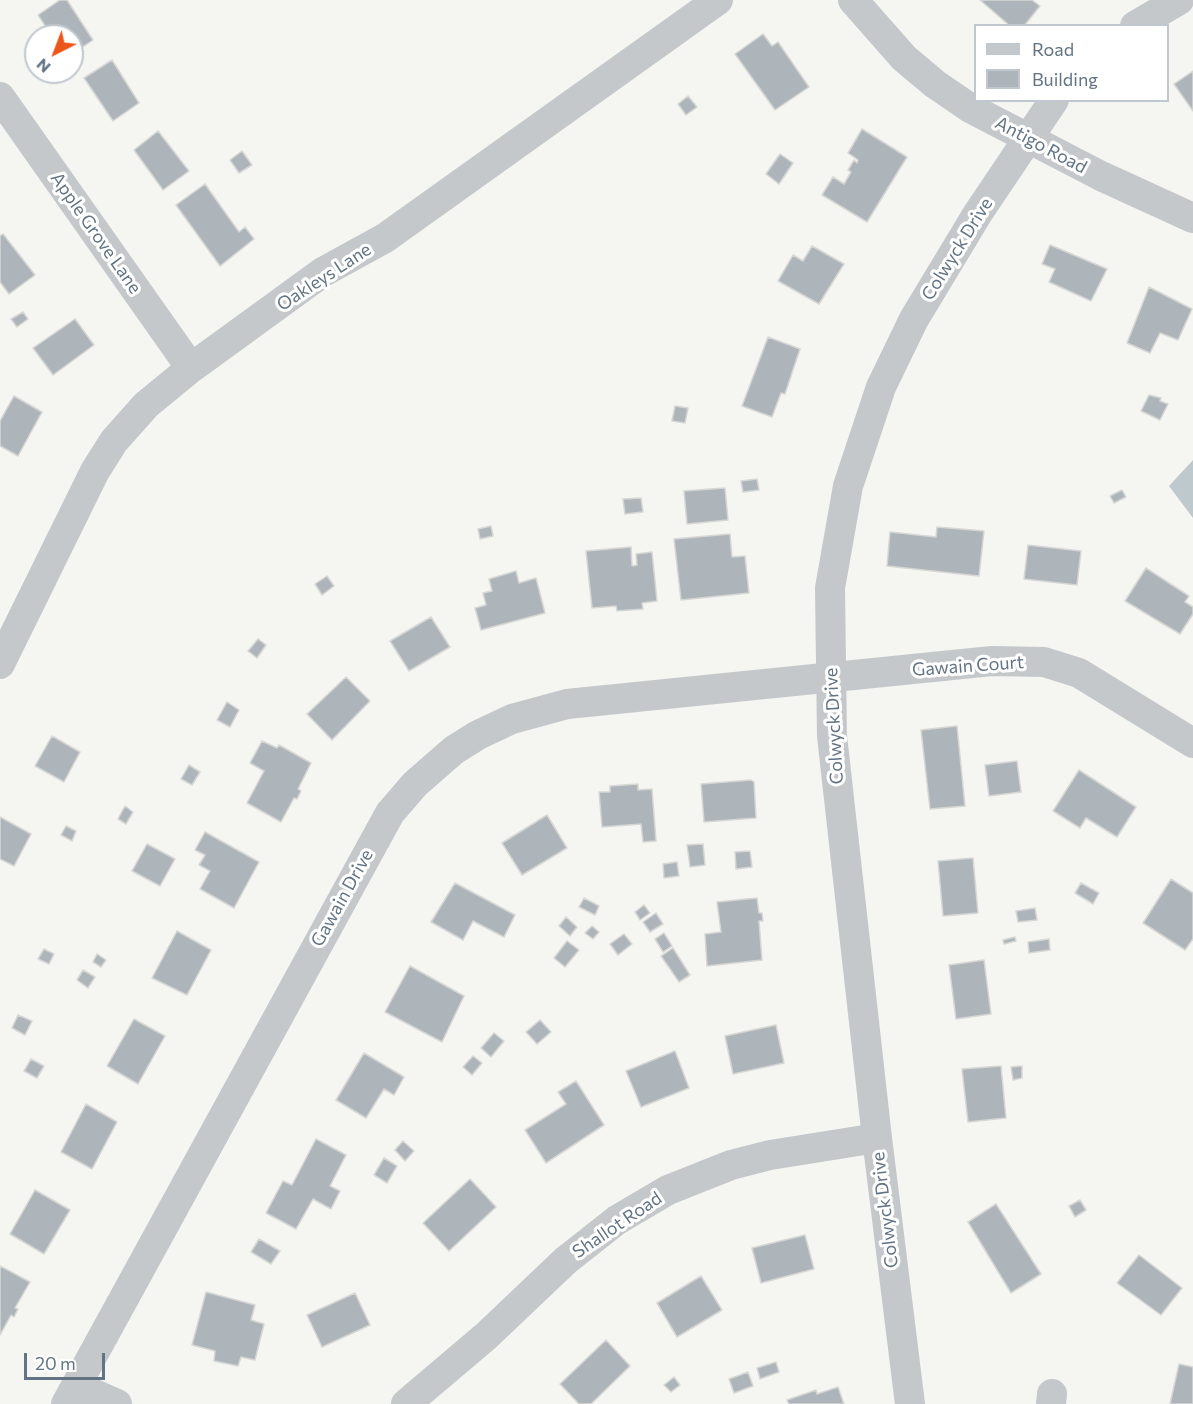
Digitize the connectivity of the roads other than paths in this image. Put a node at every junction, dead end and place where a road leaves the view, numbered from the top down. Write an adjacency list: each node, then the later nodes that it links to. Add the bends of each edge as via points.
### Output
1 (718, 0): 9 (street, Oakleys Lane, via 394,232 323,273)
2 (853, 0): 7 (street, Antigo Road, via 904,58 935,84 970,108)
3 (1179, 0): 4 (street)
4 (1138, 24)
5 (0, 97): 9 (street, Apple Grove Lane)
6 (1053, 102): 7 (street, Colwyck Drive)
7 (1029, 138): 8 (street, Antigo Road); 11 (street, Colwyck Drive, via 978,213 914,320 881,387 848,486 837,538 830,588)
8 (1193, 218)
9 (191, 368): 10 (street, Oakleys Lane, via 146,405 114,441 72,513 52,563)
10 (0, 664)
11 (831, 679): 12 (street, Gawain Court, via 992,661 1044,662 1079,673); 13 (street, Colwyck Drive, via 832,736); 14 (street, Gawain Drive, via 567,704 512,719 478,735 454,750 416,784 390,813 368,849)
12 (1193, 743)
13 (877, 1138): 16 (street, Shallot Road, via 770,1155 731,1165 668,1190 617,1221 565,1261 486,1337); 17 (street, Colwyck Drive)
14 (71, 1395): 15 (street)
15 (117, 1404)
16 (406, 1404)
17 (910, 1404)

